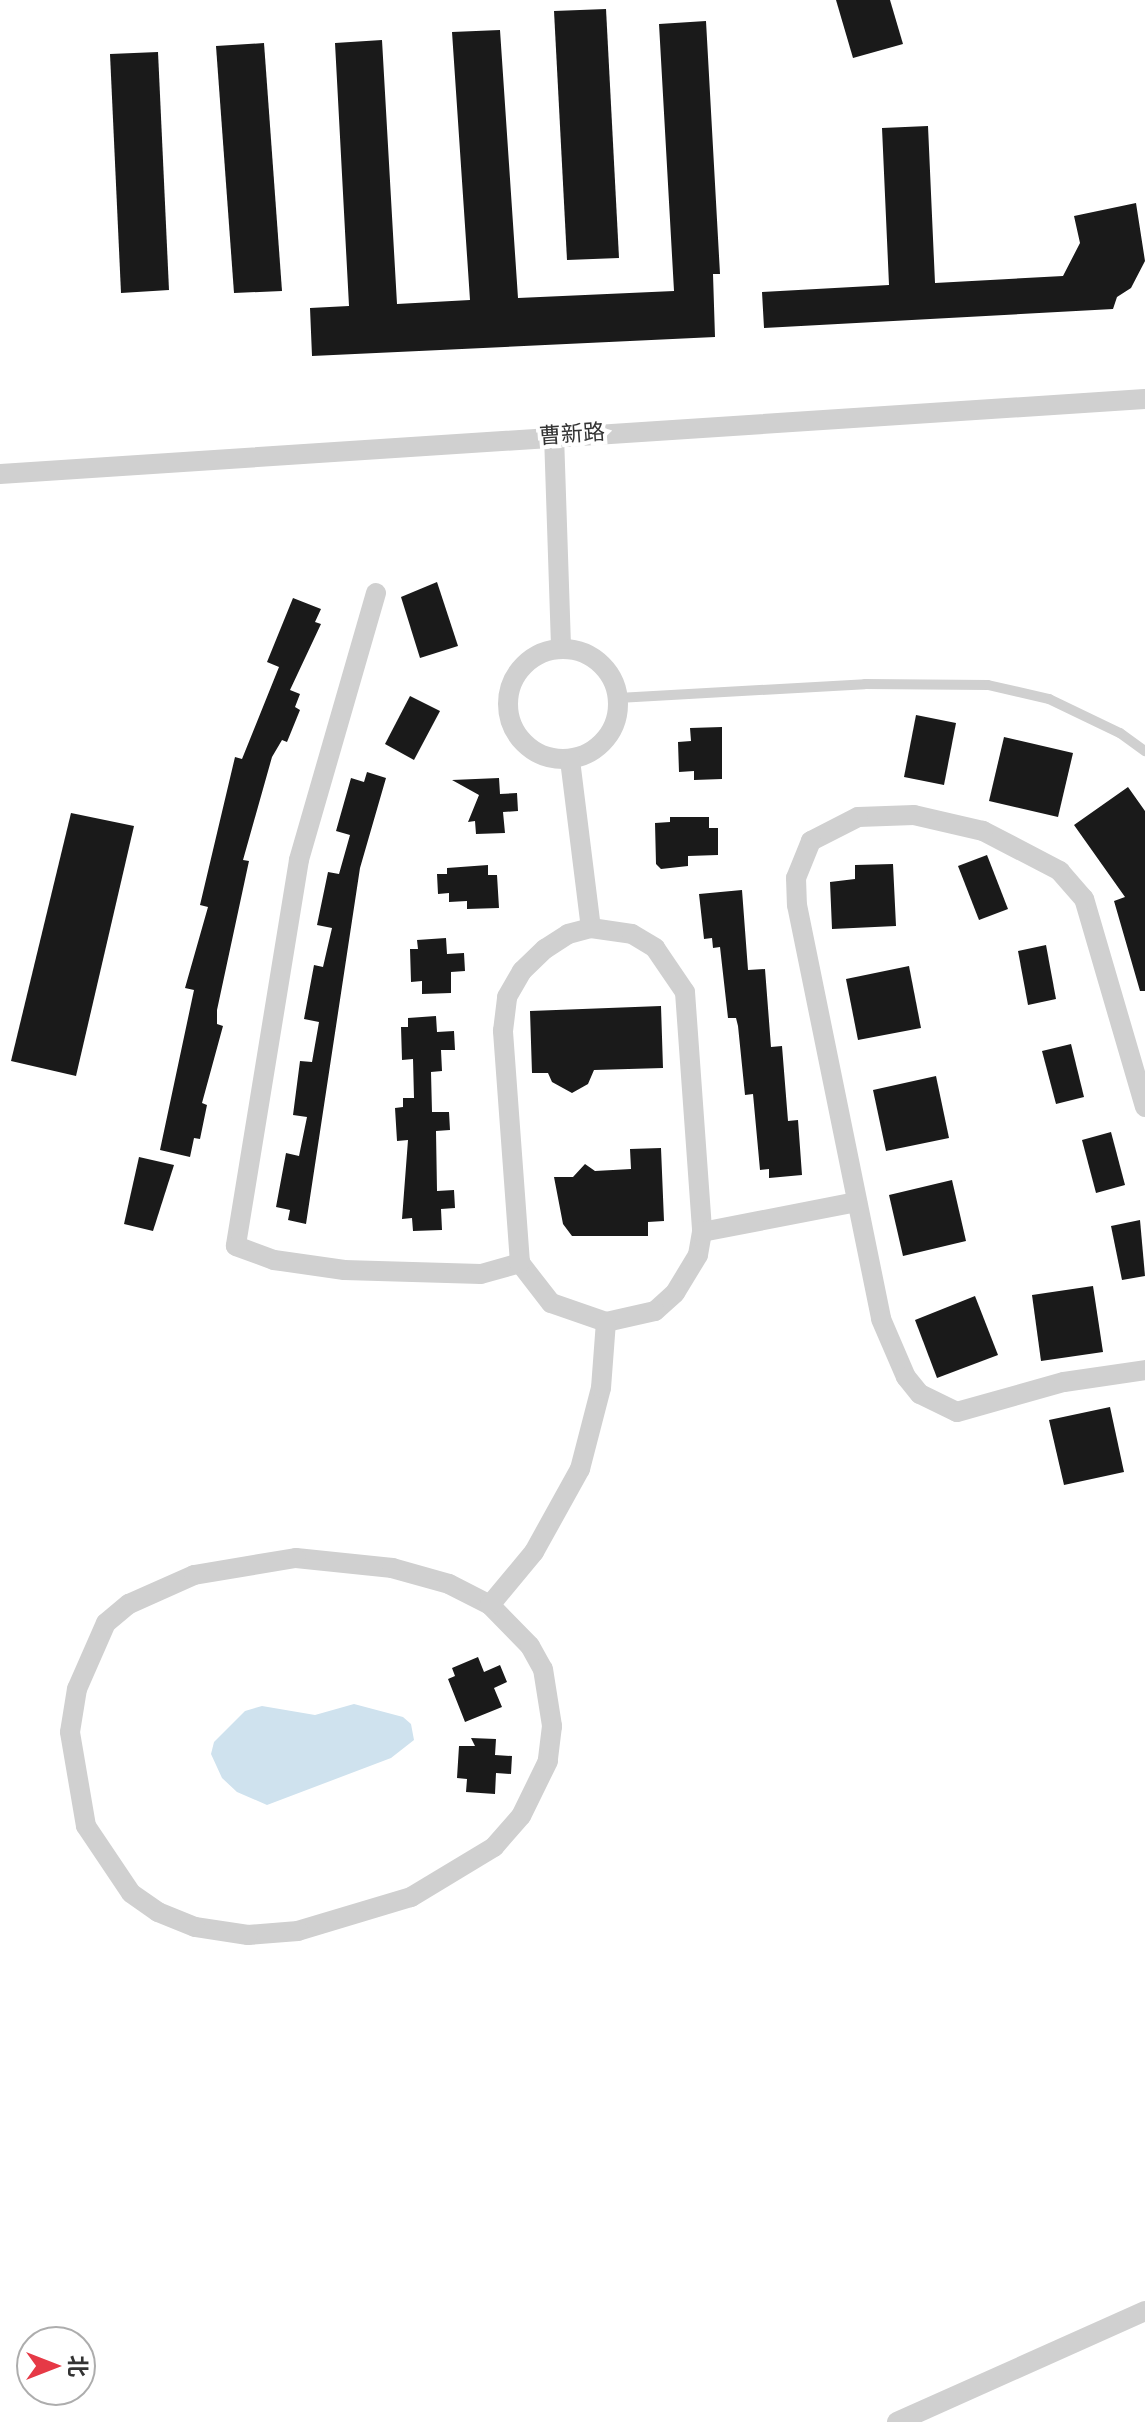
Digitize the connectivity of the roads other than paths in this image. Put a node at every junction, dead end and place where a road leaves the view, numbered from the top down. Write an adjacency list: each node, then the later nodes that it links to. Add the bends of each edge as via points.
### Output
1 (1145, 399): 2 (street, 曹新路)
2 (554, 435): 3 (street, 曹新路); 5 (street)
3 (0, 474)
4 (376, 593): 13 (street, via 299,860 236,1246 274,1260 344,1270 481,1274)
5 (561, 648): 6 (street, via 599,662); 8 (street, via 537,655 518,672 508,695 510,721 523,743 545,757)
6 (618, 698): 7 (lane, via 865,684 988,685 1071,708); 8 (street, via 617,720 607,739)
7 (1145, 751)
8 (570, 760): 9 (street)
9 (591, 928): 12 (street, via 632,934 655,948 685,992); 13 (street, via 545,949 507,997 503,1031)
10 (1145, 1107): 11 (street, via 1084,899 1060,871 1015,845 948,821 914,815 858,817 811,841 796,878)
11 (857, 1202): 12 (street); 15 (street, via 892,1352 920,1394 939,1406 957,1412 1064,1382)
12 (702, 1232): 14 (street, via 698,1255 675,1293 655,1311)
13 (520, 1263): 14 (street, via 551,1303)
14 (606, 1322): 16 (street, via 601,1388 580,1469 534,1552)
15 (1145, 1370)
16 (490, 1605): 16 (street, via 514,1626 543,1669 552,1726 548,1761 527,1807 494,1847 468,1866 362,1916 298,1931 248,1935 195,1927 158,1912 131,1893 105,1861 86,1826 70,1732 91,1649 106,1623 129,1604 194,1575 296,1558 392,1568 449,1584)
17 (1145, 2311): 18 (street)
18 (897, 2422)

